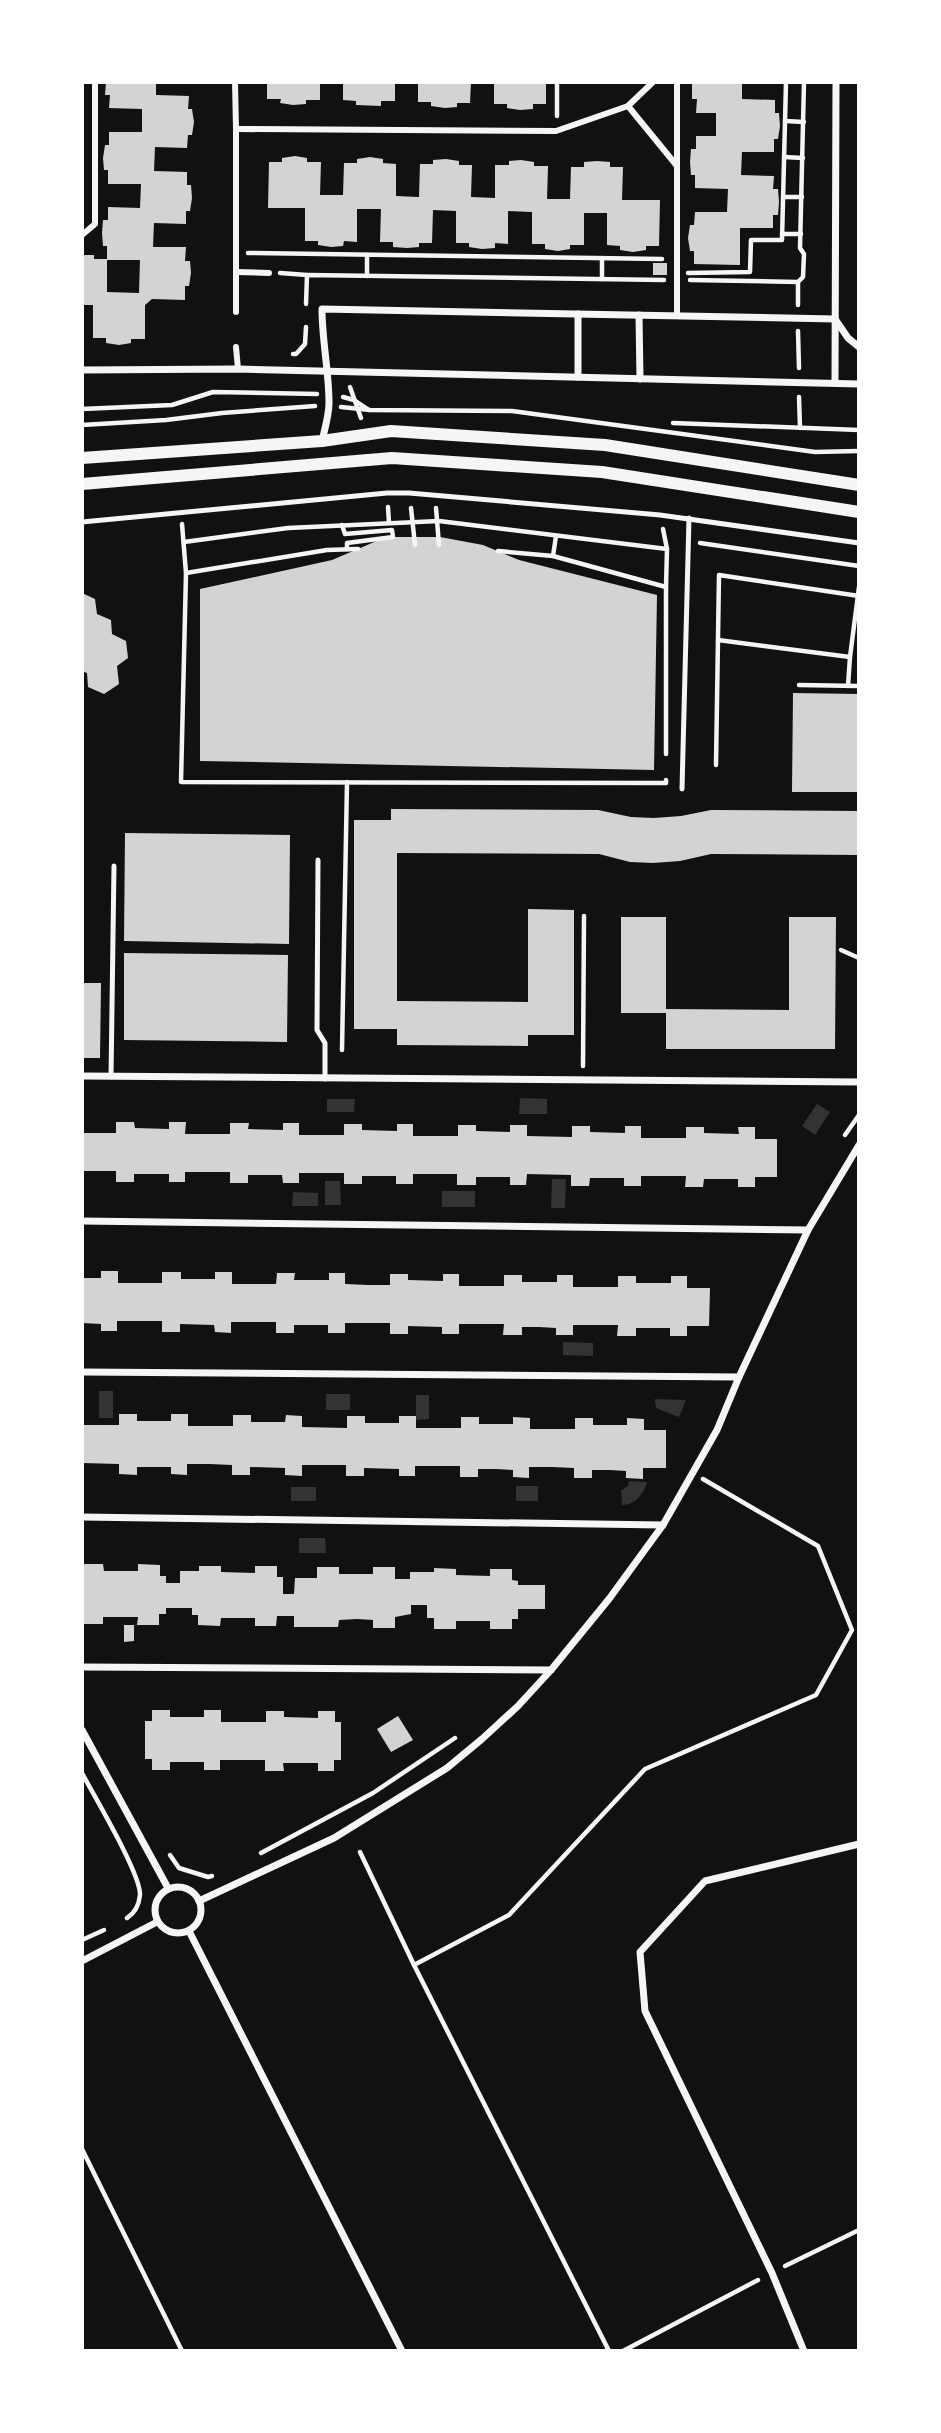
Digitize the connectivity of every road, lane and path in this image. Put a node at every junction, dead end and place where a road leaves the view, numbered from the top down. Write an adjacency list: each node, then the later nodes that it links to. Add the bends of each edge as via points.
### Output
1 (95, 82): 21 (street, via 95,224)
2 (235, 82): 12 (street)
3 (557, 82): 13 (path)
4 (653, 82): 9 (street)
5 (677, 82): 16 (street)
6 (786, 82): 10 (path)
7 (804, 82): 11 (path)
8 (836, 82): 41 (street)
9 (628, 106): 13 (street); 16 (street)
10 (785, 121): 11 (path); 14 (path)
11 (804, 122): 15 (path)
12 (236, 129): 13 (street); 22 (street)
13 (556, 131)
14 (784, 157): 15 (path); 17 (path)
15 (803, 158): 18 (path)
16 (677, 166): 25 (street)
17 (783, 197): 18 (path); 19 (path)
18 (802, 197): 20 (path)
19 (782, 234): 20 (path); 31 (path, via 782,240 751,240 750,272)
20 (801, 234): 33 (path, via 803,277)
21 (82, 235)
22 (236, 253): 23 (path); 26 (street)
23 (367, 255): 24 (path); 30 (path)
24 (602, 258): 25 (path); 32 (path)
25 (677, 259): 31 (street)
26 (236, 272): 27 (street); 35 (street)
27 (269, 273)
28 (300, 273): 29 (path)
29 (307, 275): 30 (path); 34 (path)
30 (367, 276): 32 (path)
31 (677, 277): 32 (path); 33 (path); 38 (street)
32 (602, 279)
33 (798, 282): 40 (path)
34 (306, 309)
35 (236, 312)
36 (578, 314): 37 (street); 47 (street, via 322,309); 48 (street)
37 (639, 315): 38 (street); 49 (street)
38 (677, 316): 40 (street)
39 (306, 318): 44 (path, via 305,344 296,354)
40 (798, 318): 41 (street); 50 (path)
41 (835, 319): 43 (street); 51 (street)
42 (236, 347): 45 (street)
43 (859, 347)
44 (284, 354)
45 (238, 369): 46 (street); 47 (street)
46 (82, 370)
47 (327, 371): 48 (street); 53 (street)
48 (578, 377): 49 (street)
49 (640, 379): 50 (street)
50 (799, 382): 51 (street); 59 (path)
51 (835, 383): 52 (street)
52 (859, 384)
53 (329, 394): 54 (street); 55 (path, via 213,392 172,405); 56 (path)
54 (329, 406): 56 (path); 58 (path); 61 (street)
55 (82, 409)
56 (370, 410): 62 (path, via 512,411 816,452)
57 (673, 423): 59 (path)
58 (82, 425)
59 (800, 428): 60 (path)
60 (859, 430)
61 (323, 441): 63 (street); 65 (street, via 391,431 605,444)
62 (859, 451)
63 (82, 458)
64 (82, 484): 66 (street, via 392,458 602,472)
65 (859, 485)
66 (859, 513)
67 (689, 518): 69 (lane, via 387,493); 74 (lane); 75 (lane)
68 (439, 521): 70 (path); 72 (path); 77 (path)
69 (82, 522)
70 (413, 522): 71 (path); 76 (path)
71 (342, 525): 78 (path, via 345,534 392,530 393,537 347,543); 83 (path, via 184,541)
72 (556, 536): 81 (path); 84 (path, via 667,549)
73 (665, 539): 74 (path)
74 (689, 542): 82 (path); 96 (lane)
75 (859, 543)
76 (415, 545)
77 (439, 545)
78 (347, 549): 79 (path); 83 (path)
79 (359, 549)
80 (498, 551): 81 (path)
81 (553, 556): 84 (path)
82 (859, 566)
83 (186, 573): 95 (path, via 181,782)
84 (666, 587): 92 (path)
85 (859, 587): 86 (path)
86 (858, 596): 87 (path, via 719,575); 88 (path)
87 (718, 640): 88 (path); 93 (path)
88 (850, 657): 90 (path)
89 (799, 685): 90 (path)
90 (848, 686): 91 (path)
91 (859, 686)
92 (666, 757)
93 (716, 765)
94 (666, 770): 95 (path, via 666,783)
95 (347, 782): 105 (path)
96 (682, 789)
97 (318, 860): 104 (lane, via 317,1030 325,1043)
98 (114, 866): 103 (lane)
99 (584, 916): 106 (path)
100 (841, 950): 101 (path)
101 (859, 958)
102 (82, 1076): 103 (street)
103 (111, 1077): 104 (street)
104 (325, 1079): 105 (street)
105 (341, 1079): 106 (street)
106 (582, 1081): 107 (street)
107 (859, 1082)
108 (859, 1115): 109 (path)
109 (842, 1141)
110 (859, 1145): 112 (street)
111 (82, 1221): 112 (street)
112 (808, 1230): 114 (street)
113 (82, 1372): 114 (street)
114 (739, 1377): 115 (street)
115 (693, 1473): 117 (street); 137 (path, via 818,1546 852,1630 816,1695 645,1769 509,1915)
116 (82, 1517): 117 (street)
117 (663, 1525): 119 (street)
118 (82, 1667): 119 (street)
119 (551, 1670): 130 (street, via 518,1706 447,1768 334,1838)
120 (82, 1730): 124 (street)
121 (461, 1735): 126 (path, via 373,1793)
122 (82, 1773): 127 (path)
123 (859, 1844): 140 (street, via 705,1881 640,1952 645,2011)
124 (147, 1851): 127 (path); 128 (path, via 163,1845 179,1868 208,1877); 129 (street)
125 (360, 1852): 137 (path)
126 (254, 1856)
127 (129, 1861): 132 (path, via 140,1894 136,1909)
128 (218, 1873)
129 (168, 1888): 130 (street, via 187,1888); 131 (street, via 157,1899 154,1915)
130 (199, 1901): 134 (street, via 198,1921)
131 (158, 1922): 134 (street, via 173,1934); 136 (street)
132 (119, 1923)
133 (107, 1928): 135 (path)
134 (189, 1931): 142 (street)
135 (82, 1940)
136 (82, 1961)
137 (414, 1965): 143 (path)
138 (82, 2149): 141 (path)
139 (859, 2230): 140 (path)
140 (772, 2273): 144 (path); 145 (street)
141 (182, 2351)
142 (402, 2351)
143 (609, 2351)
144 (623, 2351)
145 (804, 2351)

